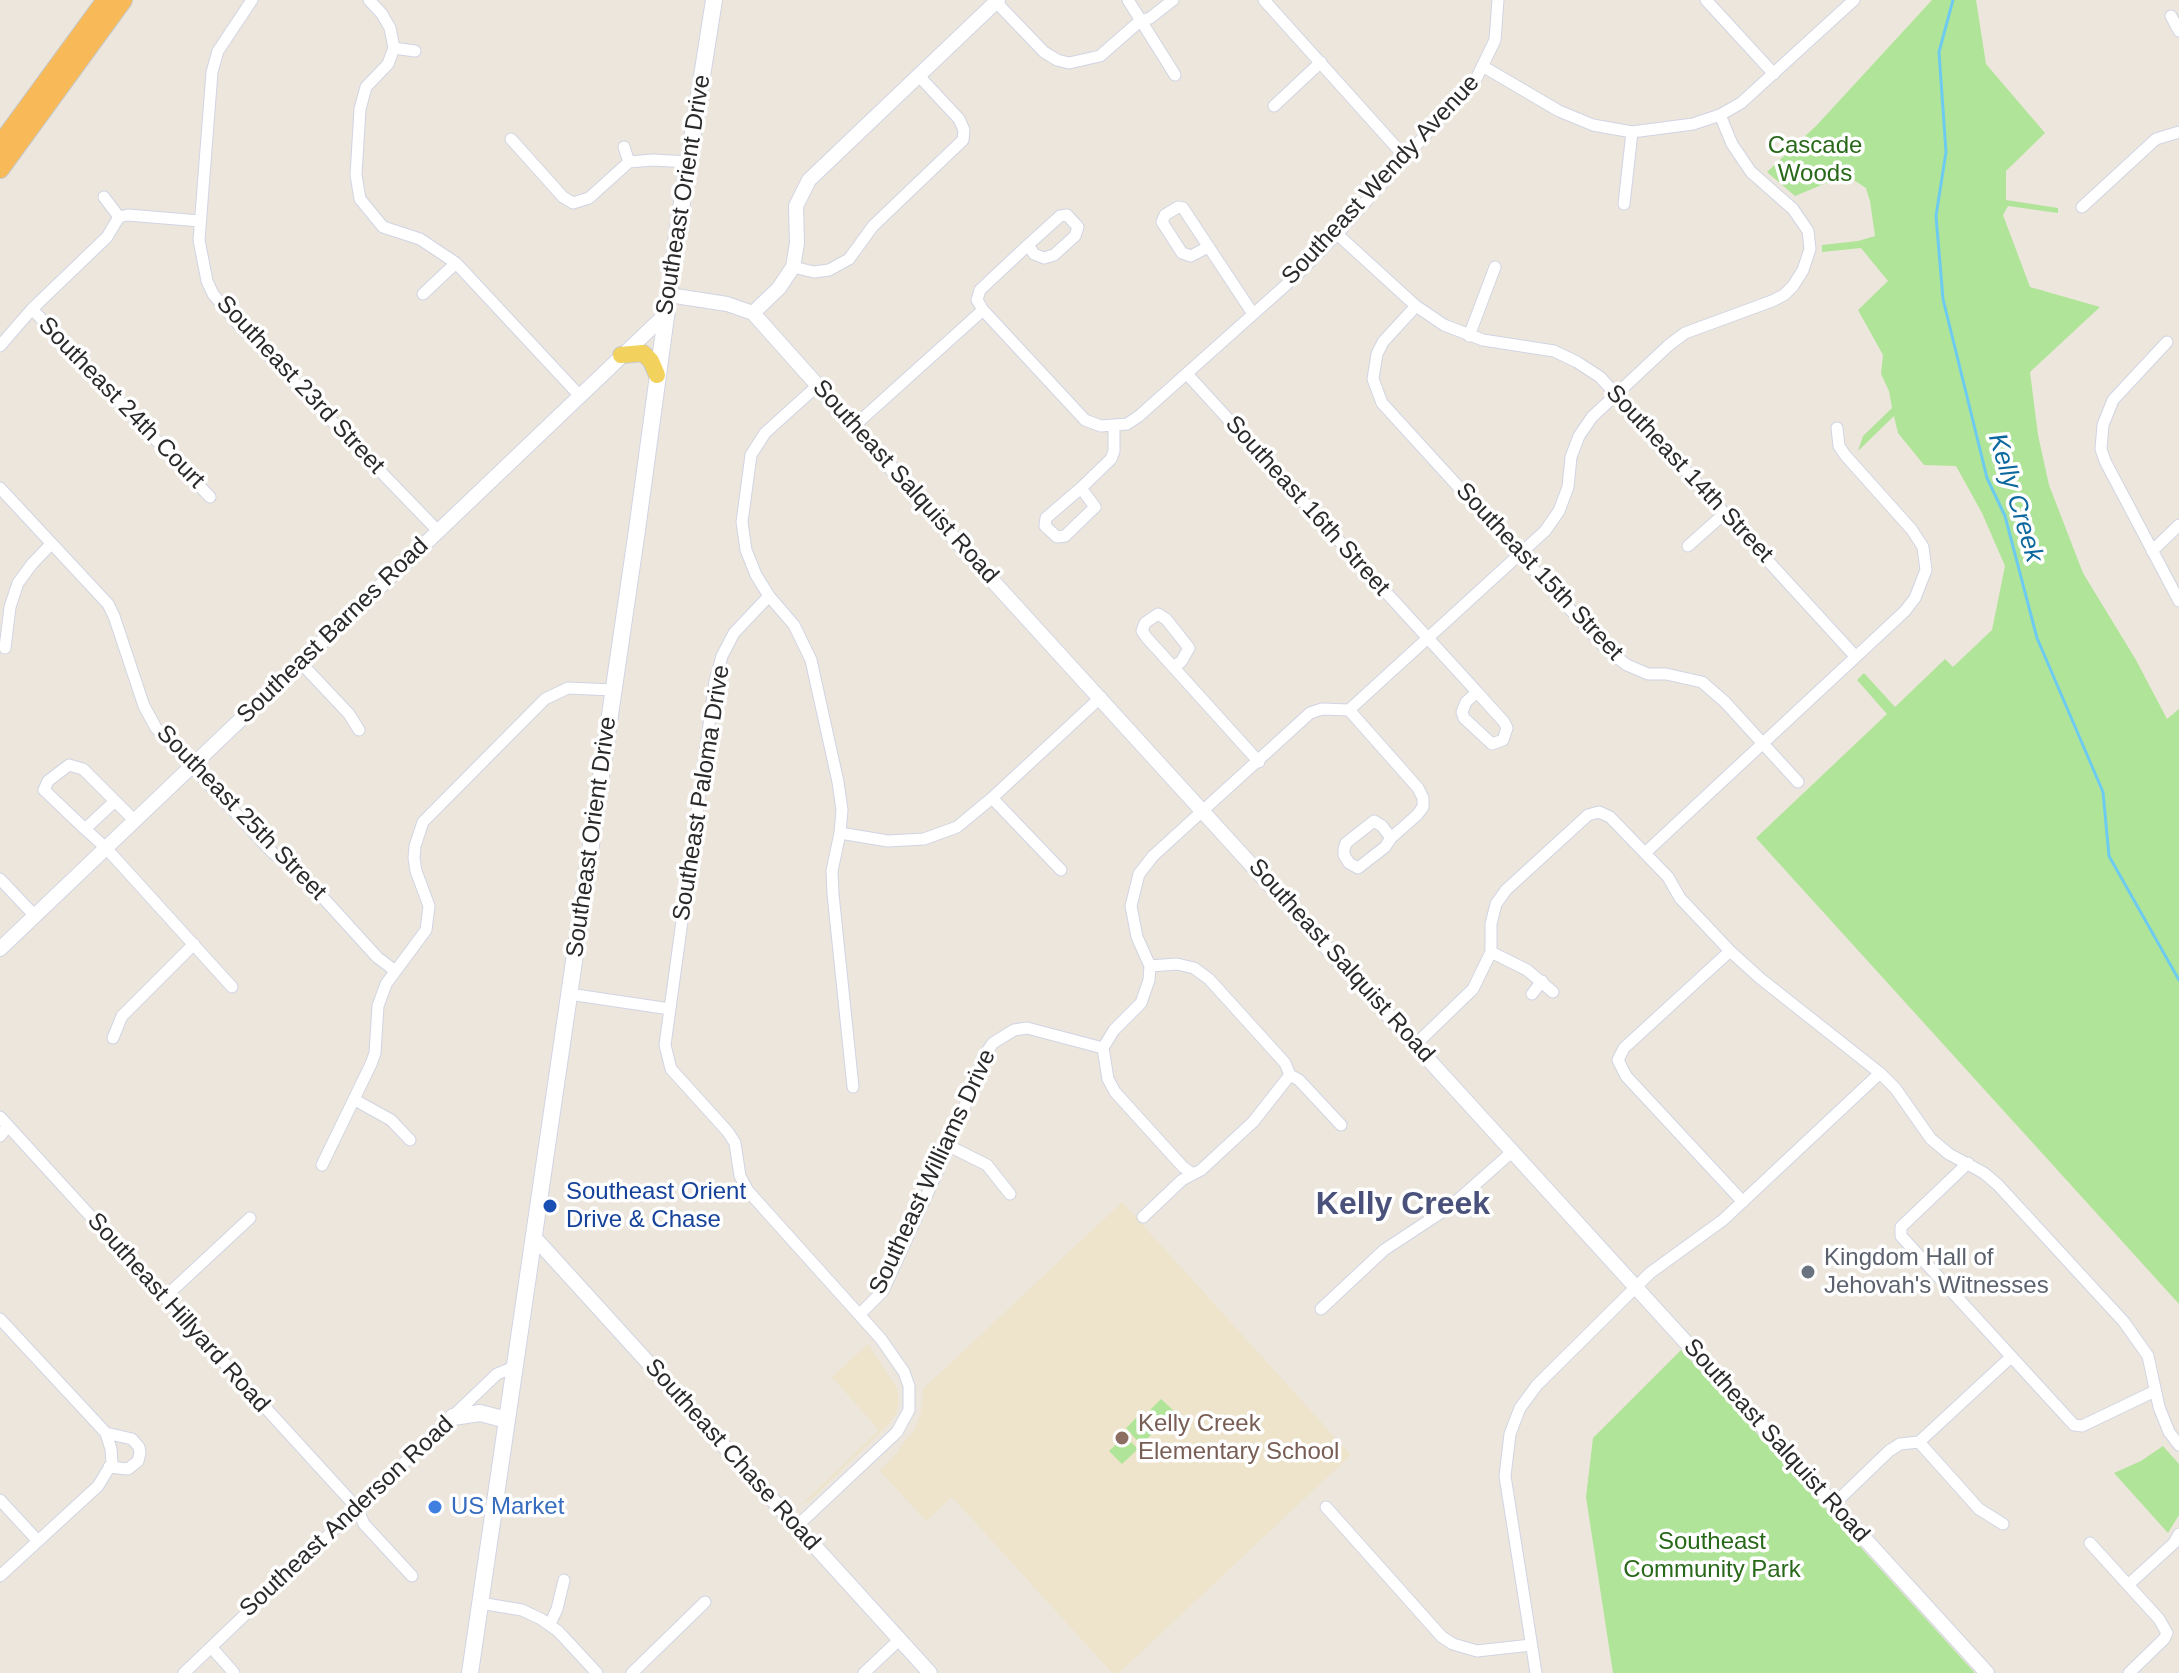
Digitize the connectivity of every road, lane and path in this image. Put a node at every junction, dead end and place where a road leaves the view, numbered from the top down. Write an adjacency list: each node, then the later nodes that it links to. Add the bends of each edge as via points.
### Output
1 (106, 0): 28 (highway)
2 (123, 0): 33 (highway)
3 (252, 0): 38 (street, Southeast 23rd Street, via 218,51 212,72)
4 (369, 0): 16 (street, via 390,28)
5 (714, 0): 32 (main road, Southeast Orient Drive)
6 (1128, 0): 14 (street)
7 (1173, 0): 14 (street)
8 (1264, 0): 18 (street)
9 (1498, 0): 19 (street, Southeast Wendy Avenue, via 1495,40)
10 (1706, 0): 20 (street)
11 (1854, 0): 20 (street)
12 (997, 1): 14 (street, via 1044,52 1069,63 1100,56); 21 (street)
13 (2171, 16): 15 (street)
14 (1140, 21): 22 (street)
15 (2179, 31)
16 (394, 48): 17 (street); 42 (street, via 388,64 366,87 360,109 360,199 383,227 420,239)
17 (415, 51)
18 (1321, 62): 23 (street); 30 (street)
19 (1484, 67): 25 (street, via 1581,121); 30 (street, Southeast Wendy Avenue)
20 (1774, 74): 24 (street)
21 (918, 75): 43 (street, via 803,189 796,206); 43 (street, via 959,119 963,140 873,226 849,259 829,270)
22 (1175, 75)
23 (1274, 106)
24 (1720, 115): 25 (street); 60 (street, via 1751,172 1808,231 1810,249 1803,270 1784,295 1685,333)
25 (1632, 132): 35 (street)
26 (2179, 132): 36 (street, via 2156,139)
27 (511, 139): 31 (street, via 573,203 589,198)
28 (0, 145)
29 (624, 147): 31 (street)
30 (1405, 157): 39 (street, Southeast Wendy Avenue)
31 (629, 162): 32 (street)
32 (689, 162): 46 (main road, Southeast Orient Drive)
33 (0, 169)
34 (104, 197): 37 (street)
35 (1624, 204)
36 (2082, 207)
37 (119, 217): 38 (street); 48 (street, via 107,237)
38 (200, 221): 70 (street, Southeast 23rd Street, via 203,267 222,307)
39 (1337, 234): 47 (street, Southeast 14th Street); 52 (street, Southeast Wendy Avenue)
40 (1028, 245): 49 (street, via 980,290 977,300)
41 (1208, 247): 41 (street, via 1191,256 1182,253 1162,222 1165,215 1183,208); 52 (street)
42 (456, 263): 45 (street); 61 (street)
43 (793, 267): 50 (street)
44 (1495, 267): 53 (street)
45 (423, 294)
46 (669, 295): 50 (street); 51 (main road, Southeast Orient Drive)
47 (1416, 306): 53 (street, Southeast 14th Street); 74 (street, Southeast 15th Street, via 1377,354 1376,392)
48 (32, 309): 55 (street); 67 (street, Southeast 24th Court)
49 (983, 310): 62 (street, via 1085,420); 63 (street)
50 (753, 313): 59 (street, Southeast Salquist Road)
51 (666, 314): 56 (street, Southeast Barnes Road); 58 (main road, Southeast Orient Drive)
52 (1253, 314): 57 (street, Southeast Wendy Avenue)
53 (1469, 336): 60 (street, Southeast 14th Street, via 1554,351 1600,377)
54 (2167, 342): 73 (street, via 2113,400 2101,437 2105,461)
55 (0, 346)
56 (621, 355): 58 (main road, via 643,353); 61 (street, Southeast Barnes Road)
57 (1187, 374): 62 (street, Southeast Wendy Avenue, via 1139,416); 77 (street, Southeast 16th Street)
58 (657, 375): 82 (main road, Southeast Orient Drive)
59 (817, 386): 63 (street, Southeast Salquist Road); 75 (street, via 765,433 751,455 742,522 746,550)
60 (1616, 393): 68 (street, Southeast 14th Street); 74 (street, via 1579,436 1559,511)
61 (579, 395): 70 (street, Southeast Barnes Road)
62 (1114, 426): 66 (street, via 1111,459)
63 (853, 427): 84 (street, Southeast Salquist Road)
64 (1837, 428): 79 (street, via 1839,446 1923,547 1926,570 1905,611)
65 (0, 488): 71 (street, Southeast 25th Street)
66 (1081, 488): 66 (street, via 1046,518 1045,526 1057,537 1065,536 1095,507)
67 (210, 497)
68 (1725, 513): 72 (street); 79 (street, Southeast 14th Street)
69 (2179, 525): 73 (street)
70 (438, 531): 80 (street, Southeast Barnes Road)
71 (51, 544): 78 (street, via 18,583); 89 (street, Southeast 25th Street, via 108,604 149,718)
72 (1688, 546)
73 (2152, 551): 76 (street)
74 (1520, 555): 77 (street); 87 (street, Southeast 15th Street, via 1608,651 1648,674 1702,682)
75 (769, 596): 96 (street, via 801,636 811,660 838,782); 114 (street, Southeast Paloma Drive, via 734,633 715,681)
76 (2179, 601)
77 (1428, 639): 83 (street, Southeast 16th Street); 85 (street)
78 (5, 648)
79 (1855, 656): 87 (street)
80 (300, 662): 86 (street); 89 (street, Southeast Barnes Road)
81 (1173, 666): 81 (street, via 1189,648 1158,614 1142,631); 88 (street)
82 (613, 690): 108 (street, via 555,692 431,812 418,834 414,858 429,918 420,941); 112 (main road, Southeast Orient Drive)
83 (1477, 692): 83 (street, Southeast 16th Street, via 1466,702 1464,718 1492,744 1503,740 1504,722)
84 (1101, 697): 91 (street); 93 (street, Southeast Salquist Road)
85 (1349, 710): 88 (street, via 1310,713); 97 (street, via 1423,798 1423,807)
86 (359, 730)
87 (1763, 744): 90 (street, Southeast 15th Street); 99 (street)
88 (1259, 762): 93 (street)
89 (192, 766): 94 (street, Southeast Barnes Road); 108 (street, Southeast 25th Street)
90 (1798, 782)
91 (992, 798): 96 (street, via 957,827 924,839 888,841); 100 (street)
92 (115, 801): 94 (street); 95 (street); 95 (street, via 73,764 48,781 44,790)
93 (1204, 810): 107 (street, via 1153,856 1133,891 1132,922); 116 (street, Southeast Salquist Road)
94 (135, 821): 98 (street, Southeast Barnes Road)
95 (85, 829): 98 (street)
96 (840, 833): 120 (street, via 833,894)
97 (1391, 838)
98 (106, 848): 102 (street, Southeast Barnes Road); 103 (street)
99 (1645, 853): 105 (street); 106 (street, via 1610,817 1588,815 1496,904)
100 (1061, 870)
101 (0, 879): 102 (street)
102 (35, 916): 104 (street, Southeast Barnes Road)
103 (194, 944): 110 (street); 115 (street, via 122,1016)
104 (0, 949)
105 (1730, 951): 118 (street); 132 (street, via 1624,1048 1618,1060 1626,1076)
106 (1491, 952): 109 (street); 116 (street, via 1473,989)
107 (1150, 966): 117 (street, via 1145,995); 119 (street, via 1177,964 1209,979)
108 (394, 970): 121 (street, via 378,1006 375,1053)
109 (1542, 981): 111 (street); 113 (street)
110 (232, 987)
111 (1553, 992)
112 (569, 994): 114 (street); 135 (main road, Southeast Orient Drive)
113 (1532, 994)
114 (670, 1009): 139 (street, Southeast Paloma Drive, via 665,1045 671,1069 735,1143 748,1191)
115 (113, 1038)
116 (1416, 1044): 127 (street, Southeast Salquist Road)
117 (1103, 1048): 126 (street, Southeast Williams Drive, via 1027,1028 1003,1036 986,1053); 130 (street, via 1115,1092)
118 (1880, 1073): 128 (street, via 1931,1139); 132 (street)
119 (1290, 1075): 123 (street); 130 (street, via 1253,1122)
120 (853, 1087)
121 (355, 1100): 125 (street, via 380,1112); 129 (street)
122 (4, 1122): 124 (street); 137 (street, Southeast Hillyard Road)
123 (1341, 1125)
124 (0, 1136)
125 (410, 1140)
126 (949, 1146): 131 (street, via 987,1165); 139 (street, Southeast Williams Drive, via 883,1291)
127 (1513, 1151): 136 (street, Southeast Salquist Road); 138 (street, via 1443,1213 1384,1250)
128 (1968, 1163): 141 (street, via 1901,1227 1901,1236); 143 (street, via 1998,1185 2138,1339 2148,1356)
129 (322, 1165)
130 (1193, 1174): 133 (street)
131 (1010, 1194)
132 (1743, 1202): 136 (street)
133 (1143, 1217)
134 (250, 1218): 137 (street)
135 (534, 1237): 142 (main road, Southeast Orient Drive); 155 (street, Southeast Chase Road)
136 (1637, 1287): 151 (street, Southeast Salquist Road); 167 (street, via 1537,1385 1510,1434 1506,1490)
137 (164, 1298): 153 (street, Southeast Hillyard Road)
138 (1321, 1309)
139 (860, 1314): 155 (street, via 904,1372 909,1410 897,1432)
140 (0, 1319): 146 (street)
141 (2011, 1357): 143 (street, via 2078,1426); 147 (street)
142 (514, 1367): 144 (street, Southeast Anderson Road, via 497,1374); 145 (main road, Southeast Orient Drive)
143 (2155, 1391): 148 (street)
144 (453, 1417): 145 (main road, via 480,1413); 153 (street, Southeast Anderson Road)
145 (507, 1420): 164 (main road, Southeast Orient Drive)
146 (106, 1433): 149 (street); 149 (street, via 132,1439 140,1453 128,1469)
147 (1919, 1442): 151 (street, via 1889,1451); 154 (street, via 1979,1509)
148 (2179, 1445)
149 (109, 1467): 157 (street, via 98,1486)
150 (0, 1500): 157 (street)
151 (1834, 1504): 177 (street, Southeast Salquist Road)
152 (1326, 1507): 167 (street, via 1442,1637 1477,1651)
153 (357, 1508): 160 (street, Southeast Hillyard Road, via 364,1524); 168 (street, Southeast Anderson Road)
154 (2003, 1524)
155 (797, 1526): 166 (street, Southeast Chase Road)
156 (2179, 1534): 162 (street)
157 (38, 1541): 159 (street)
158 (2090, 1543): 162 (street)
159 (0, 1576)
160 (412, 1576)
161 (564, 1580): 165 (street)
162 (2128, 1585): 178 (street, via 2167,1633)
163 (705, 1602): 173 (street)
164 (480, 1603): 165 (street, via 522,1610); 171 (main road, Southeast Orient Drive)
165 (550, 1624): 172 (street)
166 (900, 1639): 174 (street); 175 (street, Southeast Chase Road)
167 (1531, 1645): 176 (street)
168 (212, 1648): 169 (street, Southeast Anderson Road); 170 (street)
169 (184, 1673)
170 (234, 1673)
171 (470, 1673)
172 (597, 1673)
173 (632, 1673)
174 (864, 1673)
175 (930, 1673)
176 (1536, 1673)
177 (1987, 1673)
178 (2129, 1673)

